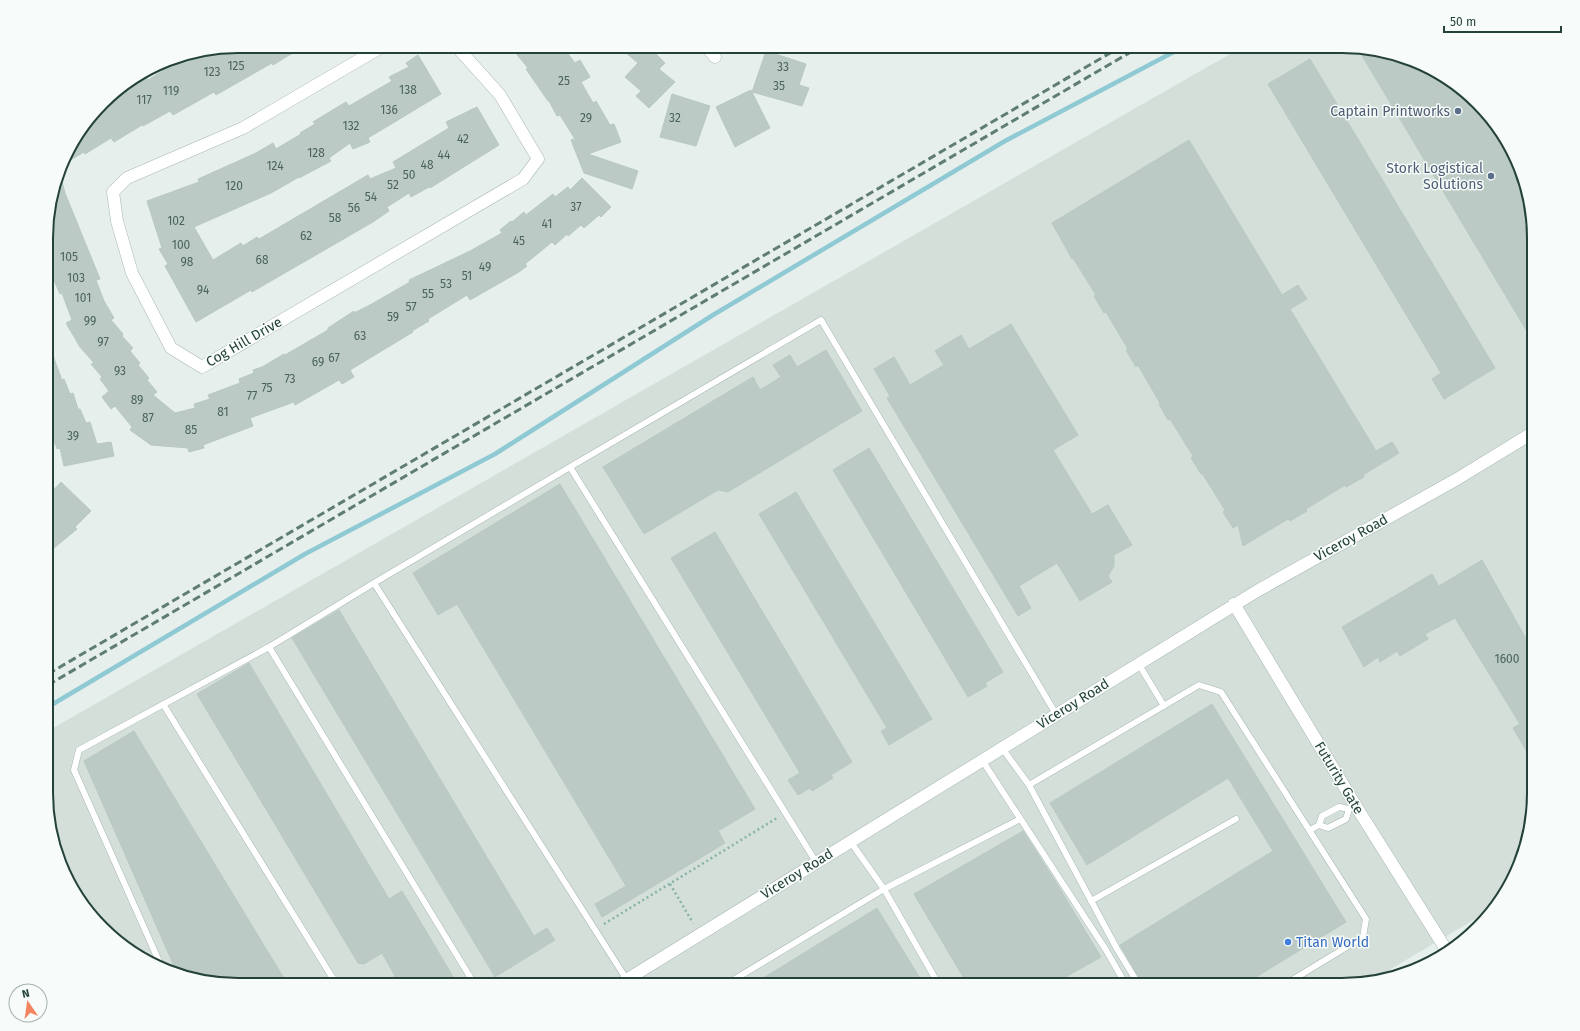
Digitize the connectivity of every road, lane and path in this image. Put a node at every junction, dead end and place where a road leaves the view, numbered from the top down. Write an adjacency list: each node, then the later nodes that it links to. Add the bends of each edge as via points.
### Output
1 (371, 53): 2 (street, Cog Hill Drive, via 243,128 127,178 114,192 117,222 132,273 171,348 202,367 523,179 538,159 500,95)
2 (462, 53)
3 (711, 53): 4 (street)
4 (714, 57)
5 (1527, 436): 8 (street, Viceroy Road, via 1457,479)
6 (570, 467): 7 (lane); 13 (lane, via 821,320); 18 (lane)
7 (374, 583): 9 (lane); 28 (lane)
8 (1234, 604): 10 (street, Viceroy Road); 17 (street, Futurity Gate)
9 (269, 647): 11 (lane); 33 (lane)
10 (1138, 663): 12 (lane); 13 (street, Viceroy Road)
11 (163, 704): 31 (lane, via 80,750 74,770); 32 (lane)
12 (1164, 706): 16 (lane); 22 (lane, via 1199,685 1221,692)
13 (1056, 714): 14 (street, Viceroy Road)
14 (1002, 748): 15 (street, Viceroy Road); 16 (lane)
15 (982, 760): 20 (lane); 23 (street, Viceroy Road)
16 (1029, 785): 27 (lane)
17 (1352, 807): 21 (lane, via 1339,807 1322,816); 21 (lane, via 1346,819 1328,828); 30 (street, Futurity Gate)
18 (785, 813): 24 (lane); 25 (path)
19 (1236, 819): 27 (lane)
20 (1020, 820): 26 (lane); 38 (lane)
21 (1319, 825): 22 (lane)
22 (1310, 830): 40 (lane, via 1366,919 1363,937)
23 (850, 841): 24 (street, Viceroy Road); 26 (lane)
24 (816, 862): 29 (street, Viceroy Road)
25 (670, 884): 28 (path); 29 (path)
26 (884, 888): 36 (lane); 37 (lane)
27 (1091, 901): 39 (lane)
28 (595, 930): 34 (lane)
29 (700, 934): 35 (street, Viceroy Road)
30 (1445, 947)
31 (159, 960)
32 (333, 978)
33 (471, 978)
34 (620, 978)
35 (628, 978)
36 (736, 978)
37 (936, 978)
38 (1122, 978)
39 (1135, 978)
40 (1296, 978)

